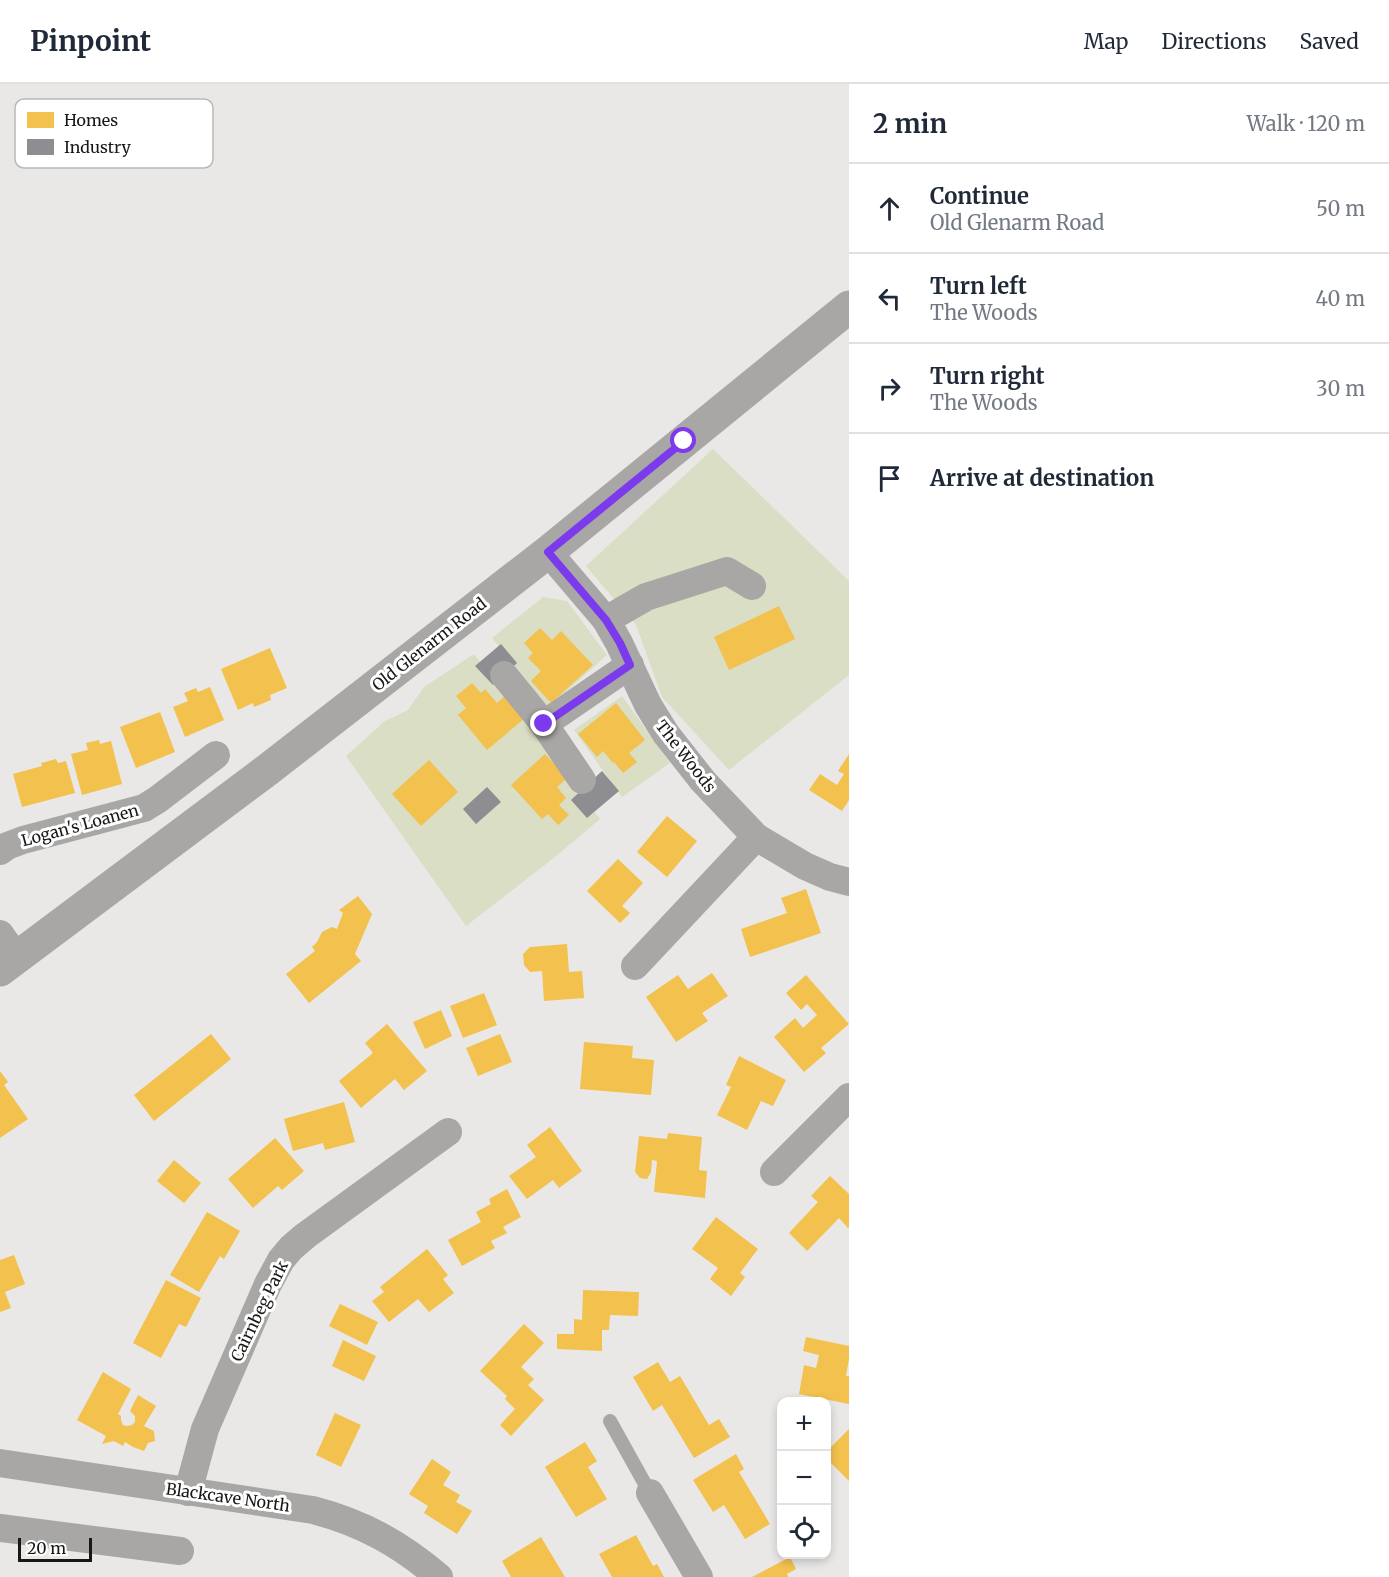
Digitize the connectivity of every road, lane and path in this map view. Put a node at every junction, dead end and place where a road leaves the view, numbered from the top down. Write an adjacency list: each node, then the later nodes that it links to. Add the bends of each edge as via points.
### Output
1 (849, 307): 2 (street, Old Glenarm Road)
2 (548, 552): 4 (street, The Woods); 13 (street, Old Glenarm Road, via 266,771)
3 (752, 586): 4 (street, via 727,571 646,597)
4 (606, 620): 5 (street, The Woods)
5 (630, 665): 7 (street); 10 (street, The Woods, via 666,734 703,781)
6 (504, 675): 7 (street)
7 (544, 724): 9 (street)
8 (216, 755): 11 (street, Logan's Loanen, via 144,808 23,840)
9 (582, 780)
10 (756, 837): 12 (street, The Woods, via 805,866); 14 (street)
11 (0, 851)
12 (849, 882)
13 (6, 954)
14 (635, 966)
15 (849, 1096): 17 (street)
16 (448, 1132): 20 (street, Cairnbeg Park, via 305,1236 281,1260 205,1429)
17 (774, 1172)
18 (610, 1421): 21 (lane)
19 (0, 1463): 20 (street, Blackcave North)
20 (188, 1492): 24 (street, Blackcave North, via 337,1516 372,1531)
21 (650, 1494): 25 (street)
22 (0, 1528): 23 (street, via 129,1555)
23 (180, 1551)
24 (439, 1577)
25 (699, 1577)

